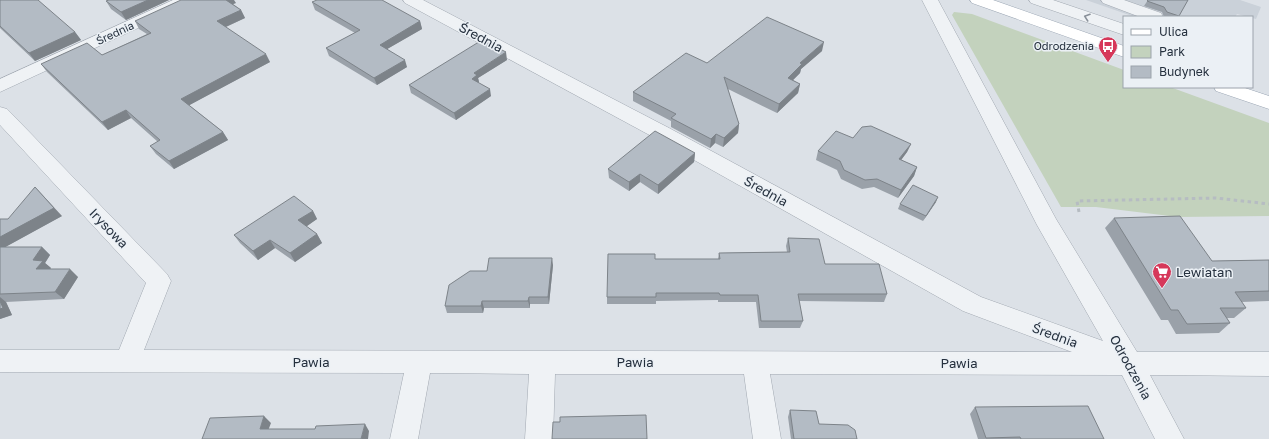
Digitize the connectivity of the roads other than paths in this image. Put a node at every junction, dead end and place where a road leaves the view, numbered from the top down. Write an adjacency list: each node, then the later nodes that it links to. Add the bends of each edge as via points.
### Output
1 (186, 0): 10 (street, Średnia)
2 (411, 0): 20 (street, Średnia, via 662,133 972,304)
3 (930, 0): 20 (street, Odrodzenia, via 1048,225)
4 (978, 0): 9 (main road)
5 (1037, 0): 8 (street, one-way to 5)
6 (1109, 0): 7 (street)
7 (1152, 16)
8 (1123, 30)
9 (1123, 52)
10 (0, 86)
11 (1226, 88): 13 (main road)
12 (1240, 88): 13 (street)
13 (1263, 101)
14 (0, 113): 16 (street, Irysowa, via 159,281)
15 (0, 361): 16 (street, Pawia)
16 (127, 362): 17 (street, Pawia)
17 (419, 362): 18 (street, Pawia); 22 (street)
18 (543, 362): 19 (street, Pawia); 23 (street)
19 (755, 362): 20 (street, Pawia); 24 (street)
20 (1129, 363): 21 (street, Pawia); 25 (street, Odrodzenia)
21 (1269, 364)
22 (404, 439)
23 (539, 439)
24 (767, 439)
25 (1170, 439)

